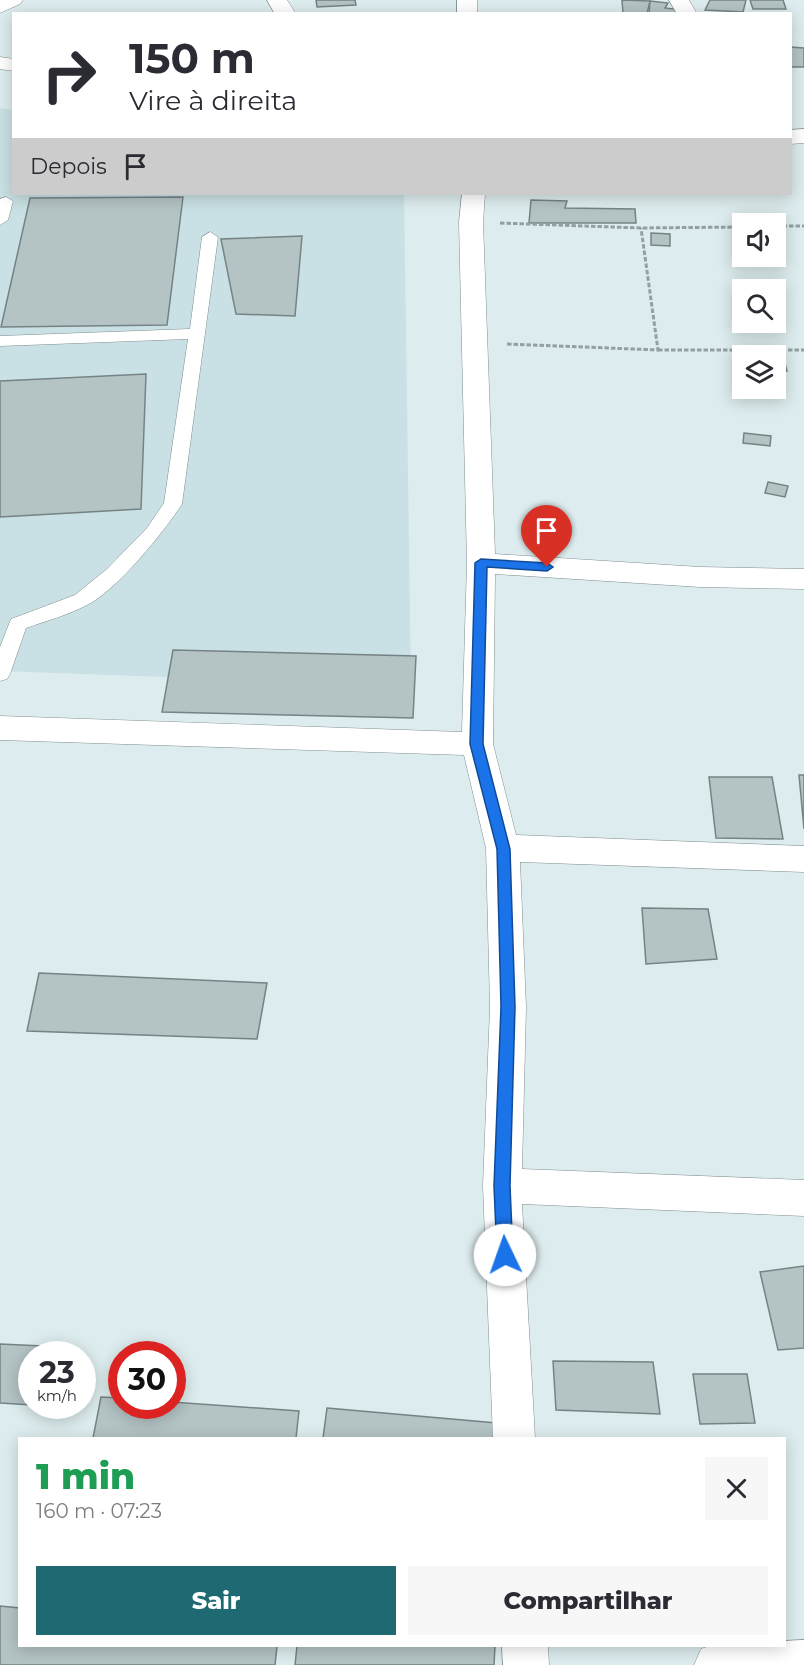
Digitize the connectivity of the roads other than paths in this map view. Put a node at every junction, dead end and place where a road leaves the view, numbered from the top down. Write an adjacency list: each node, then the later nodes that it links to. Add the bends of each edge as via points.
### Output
1 (13, 0): 2 (street)
2 (0, 8)
3 (6, 201): 5 (lane)
4 (472, 208): 9 (street)
5 (0, 220)
6 (210, 237): 7 (lane)
7 (197, 334): 8 (lane); 11 (lane, via 173,504 153,532 82,600)
8 (0, 341)
9 (481, 563): 10 (street, via 700,577); 14 (street)
10 (804, 579)
11 (9, 623): 12 (lane)
12 (0, 674)
13 (0, 728): 14 (street)
14 (477, 744): 15 (street)
15 (503, 849): 16 (street); 17 (street, via 508,1007)
16 (804, 859)
17 (502, 1186): 18 (street); 19 (street)
18 (804, 1198)
19 (514, 1437)
20 (525, 1647): 22 (street)
21 (804, 1663): 23 (street)
22 (526, 1665)
23 (717, 1665)

